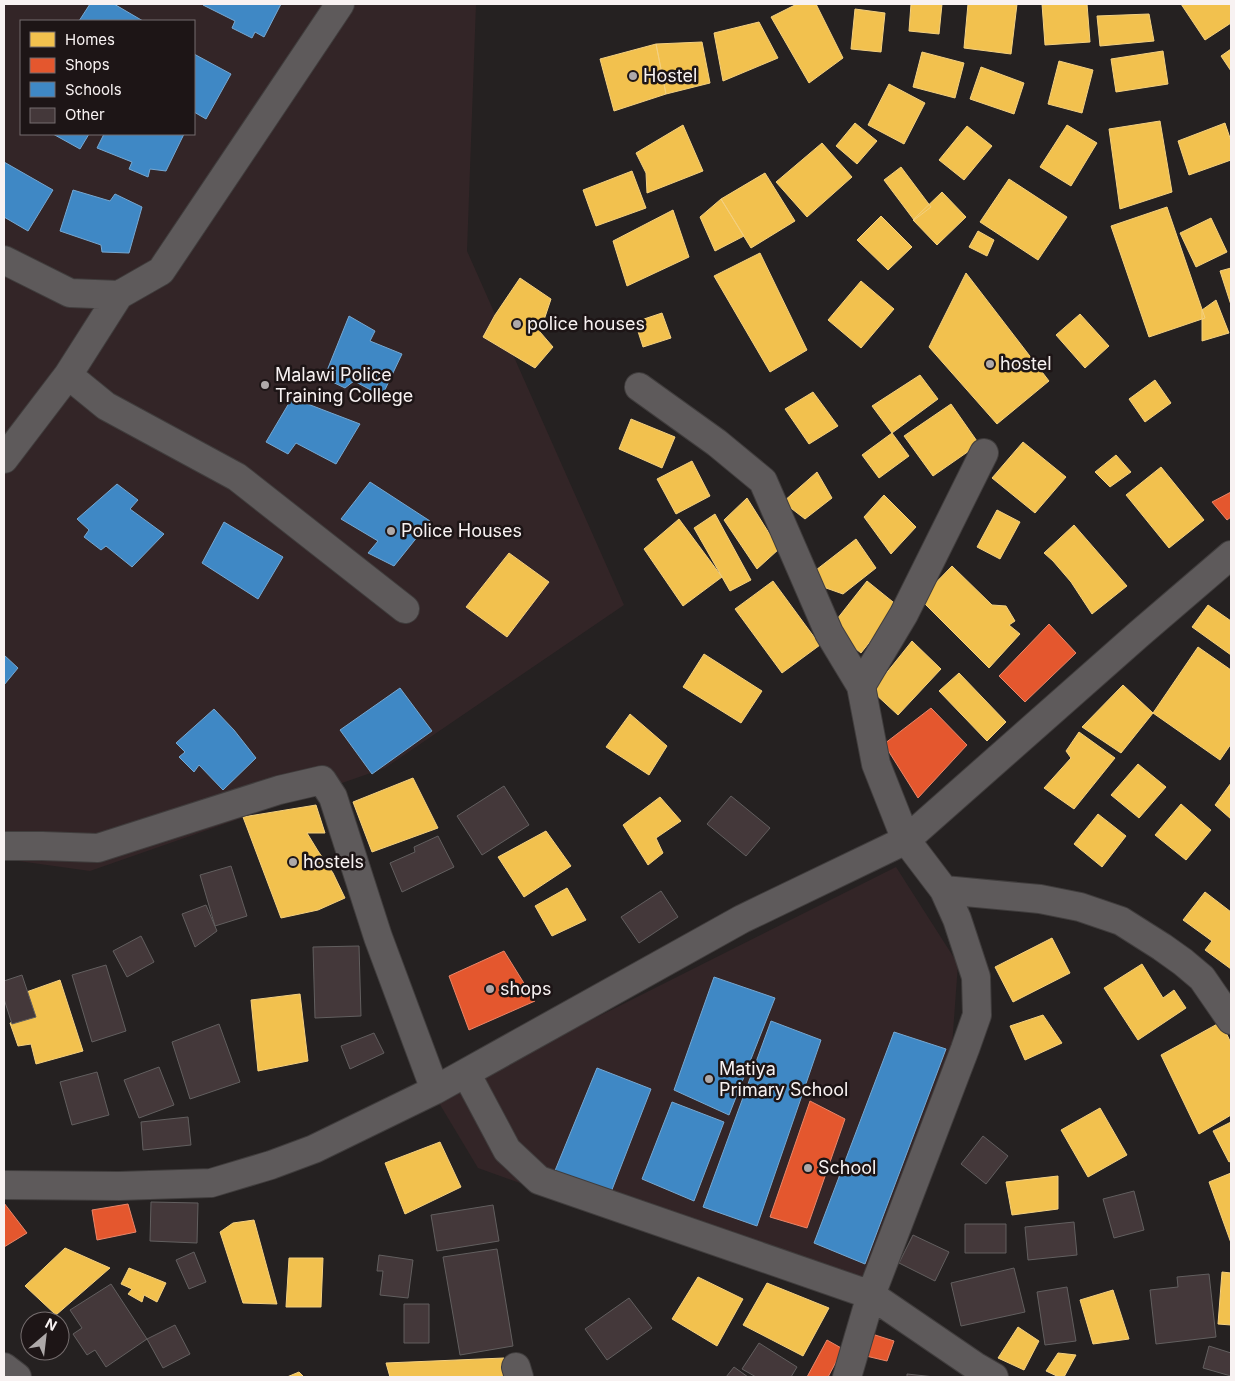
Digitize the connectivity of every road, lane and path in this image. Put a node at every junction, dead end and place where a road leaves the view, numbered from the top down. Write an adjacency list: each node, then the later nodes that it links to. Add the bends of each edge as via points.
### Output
1 (340, 4): 3 (street, via 161,271)
2 (4, 260): 3 (street, via 70,293)
3 (119, 295): 4 (street)
4 (68, 375): 7 (street); 9 (street, via 106,406 237,477)
5 (639, 387): 10 (street, via 763,481 829,632)
6 (984, 453): 10 (street, via 904,614)
7 (4, 459)
8 (1231, 556): 11 (street)
9 (405, 609)
10 (861, 686): 11 (street, via 876,764)
11 (906, 840): 13 (street); 15 (street, via 742,919)
12 (4, 846): 16 (street, via 98,848 279,790 322,780 333,797 378,937)
13 (944, 890): 14 (street, via 1040,899 1080,907 1120,921 1162,947 1202,978); 18 (street, via 976,977 977,1015)
14 (1231, 1020)
15 (466, 1073): 16 (street); 18 (street, via 507,1150 539,1180)
16 (435, 1090): 17 (street, via 314,1148 211,1183)
17 (4, 1185)
18 (871, 1295): 21 (street); 22 (street)
19 (4, 1367): 20 (street)
20 (18, 1377)
21 (847, 1377)
22 (994, 1377)

